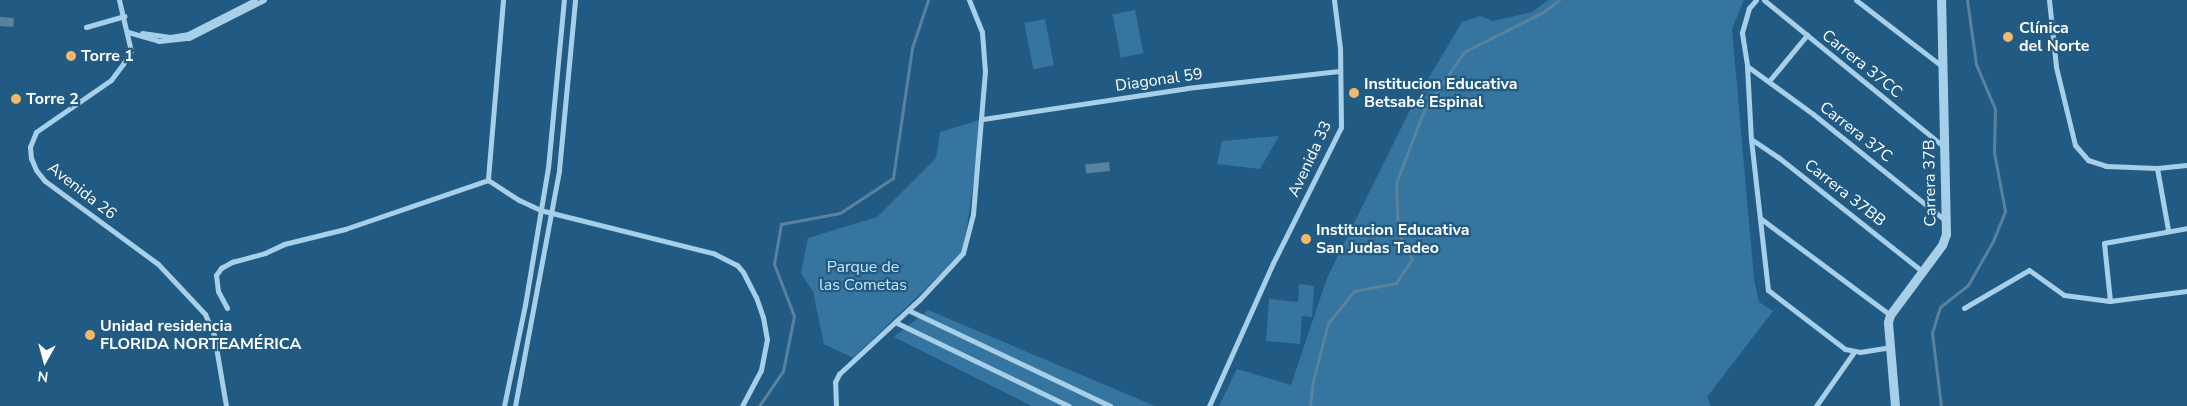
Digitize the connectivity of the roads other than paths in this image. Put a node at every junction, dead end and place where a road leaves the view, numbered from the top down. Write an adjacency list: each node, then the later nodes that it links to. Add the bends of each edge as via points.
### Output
1 (119, 0): 14 (street, Avenida 26)
2 (256, 0): 16 (street, via 188,34 160,36)
3 (264, 0): 16 (street, via 189,38 159,41)
4 (503, 0): 27 (street)
5 (564, 0): 28 (street, via 548,168)
6 (575, 0): 29 (street, via 559,170)
7 (969, 0): 22 (street, via 982,32 985,72)
8 (1334, 0): 20 (street, Avenida 33, via 1340,48)
9 (1756, 0): 18 (street, via 1749,8 1742,33)
10 (1764, 0): 17 (street, Carrera 37CC)
11 (1856, 0): 19 (street)
12 (1941, 0): 19 (street, Carrera 37B)
13 (2049, 0): 26 (street, via 2056,67 2075,145 2088,160 2106,166)
14 (124, 16): 15 (street); 16 (street, Avenida 26)
15 (86, 27)
16 (127, 31): 44 (street, Avenida 26, via 130,51 124,64 111,80 36,132 30,147 32,158 45,181 158,264 192,297 205,314 214,335)
17 (1808, 35): 21 (street); 24 (street, Carrera 37CC)
18 (1747, 66): 21 (street, Carrera 37C); 23 (street)
19 (1944, 68): 24 (street, Carrera 37B)
20 (1339, 71): 22 (street, Diagonal 59, via 1187,88); 51 (street, Avenida 33, via 1341,127 1273,264)
21 (1769, 81): 31 (street, Carrera 37C)
22 (983, 119): 39 (street, via 973,214 963,253)
23 (1751, 139): 30 (street); 34 (street, Carrera 37BB, via 1793,168)
24 (1944, 147): 31 (street, Carrera 37B)
25 (2187, 164): 26 (street)
26 (2158, 168): 33 (street)
27 (488, 180): 28 (street); 37 (street, via 345,229 284,244 232,262 216,275 218,291)
28 (540, 210): 29 (street); 45 (street)
29 (550, 213): 46 (street); 47 (street, via 713,253 737,265 756,296 767,339 761,370)
30 (1760, 218): 40 (street); 43 (street, via 1768,290 1845,349)
31 (1947, 222): 34 (street, Carrera 37B, via 1942,245)
32 (2187, 228): 33 (street)
33 (2168, 230): 36 (street, via 2106,242 2103,249)
34 (1922, 270): 40 (street, Carrera 37B)
35 (2187, 292): 36 (street)
36 (2110, 301): 38 (street, via 2064,295 2032,271 2026,271)
37 (227, 308)
38 (1964, 308)
39 (908, 310): 41 (street); 50 (street)
40 (1890, 315): 42 (street)
41 (895, 322): 48 (street, via 839,374 835,382); 49 (street)
42 (1890, 347): 43 (street); 53 (street)
43 (1854, 352): 52 (street)
44 (226, 406)
45 (504, 406)
46 (514, 406)
47 (742, 406)
48 (836, 406)
49 (1069, 406)
50 (1110, 406)
51 (1209, 406)
52 (1816, 406)
53 (1895, 406)

